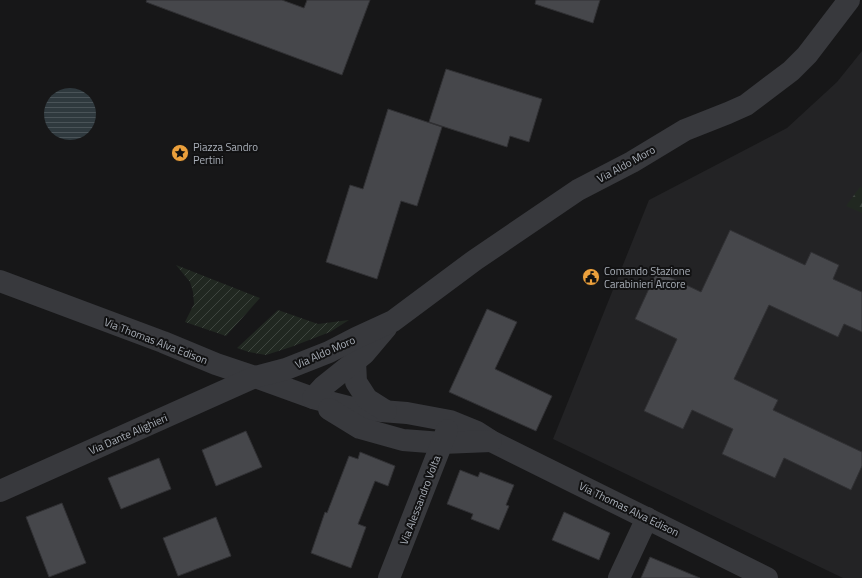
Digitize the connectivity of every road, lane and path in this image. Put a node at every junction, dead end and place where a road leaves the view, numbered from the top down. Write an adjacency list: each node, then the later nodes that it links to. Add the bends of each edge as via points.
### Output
1 (849, 0): 3 (street, Via Aldo Moro, via 802,60 746,105 685,130 578,190 475,260)
2 (0, 282): 5 (street, Via Thomas Alva Edison)
3 (392, 321): 4 (street, Via Aldo Moro); 5 (street, Via Aldo Moro, via 329,352 286,369)
4 (355, 361): 6 (street, Via Aldo Moro); 7 (street, Via Thomas Alva Edison, via 356,382 367,398)
5 (255, 377): 6 (street, Via Thomas Alva Edison); 11 (street, Via Dante Alighieri)
6 (313, 398): 7 (street, Via Thomas Alva Edison, via 356,409); 10 (street, Via Thomas Alva Edison, via 360,428 403,440)
7 (386, 411): 8 (street, Via Thomas Alva Edison)
8 (450, 421): 9 (street, Via Thomas Alva Edison); 10 (street, Via Alessandro Volta)
9 (491, 441): 10 (street, Via Thomas Alva Edison); 12 (street, Via Thomas Alva Edison)
10 (442, 443): 13 (street, Via Alessandro Volta)
11 (0, 491)
12 (647, 518): 14 (street); 15 (street, Via Thomas Alva Edison)
13 (389, 578)
14 (619, 578)
15 (767, 578)

